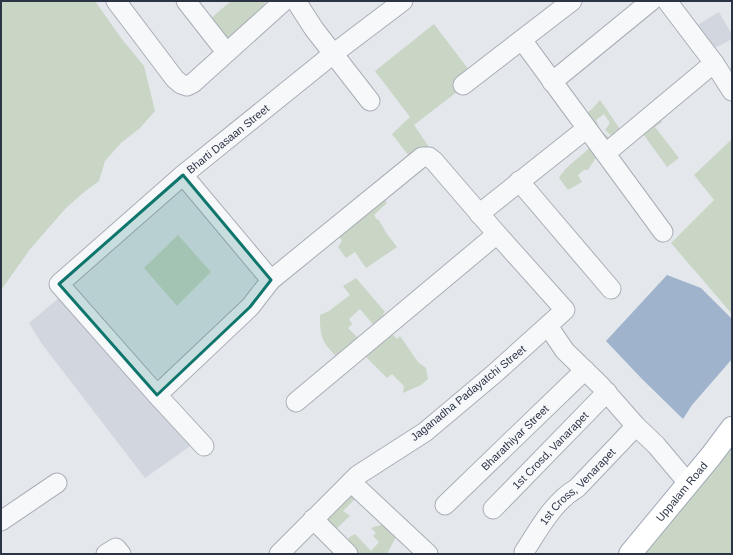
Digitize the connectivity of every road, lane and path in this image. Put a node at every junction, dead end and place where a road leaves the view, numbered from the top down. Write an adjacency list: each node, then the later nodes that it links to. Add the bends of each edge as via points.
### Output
1 (116, 1): 10 (street, via 181,84 187,86 193,83)
2 (186, 1): 10 (street)
3 (284, 1): 10 (street)
4 (296, 1): 11 (street)
5 (403, 1): 11 (street, Bharti Dasaan Street)
6 (572, 1): 9 (street)
7 (651, 1): 13 (street)
8 (671, 3): 12 (street)
9 (522, 40): 13 (street); 14 (street)
10 (226, 52)
11 (333, 54): 16 (street); 19 (street, Bharti Dasaan Street)
12 (714, 63): 15 (street); 18 (street)
13 (552, 82): 17 (street)
14 (463, 85)
15 (731, 88)
16 (370, 101)
17 (586, 129): 18 (street); 20 (street)
18 (606, 153): 22 (street)
19 (183, 175): 24 (street); 29 (street, Bharti Dasaan Street, via 59,284)
20 (519, 182): 21 (street); 25 (street)
21 (479, 214): 23 (street); 24 (street, via 429,157 422,157)
22 (663, 232)
23 (497, 234): 26 (street, Jaganadha Padayatchi Street, via 565,310); 30 (street)
24 (270, 280): 29 (street, via 250,307)
25 (611, 289)
26 (548, 326): 27 (street, via 565,351); 34 (street, Jaganadha Padayatchi Street, via 425,432)
27 (585, 370): 28 (street); 37 (street, Bharathiyar Street)
28 (607, 392): 31 (street); 38 (street, 1st Crosd, Vanarapet)
29 (157, 395): 33 (street)
30 (296, 402)
31 (636, 426): 36 (street); 41 (street, 1st Cross, Venarapet, via 577,488 566,494 543,522)
32 (732, 428): 36 (main road, Uppalam Road)
33 (204, 446)
34 (351, 482): 39 (street, Jaganadha Padayatchi Street); 44 (street)
35 (57, 483): 40 (street)
36 (688, 483): 45 (main road, Uppalam Road)
37 (445, 506)
38 (493, 509)
39 (313, 519): 42 (street, Jaganadha Padayatchi Street); 43 (street)
40 (1, 521)
41 (524, 552)
42 (279, 554)
43 (348, 554)
44 (428, 554)
45 (630, 554)

